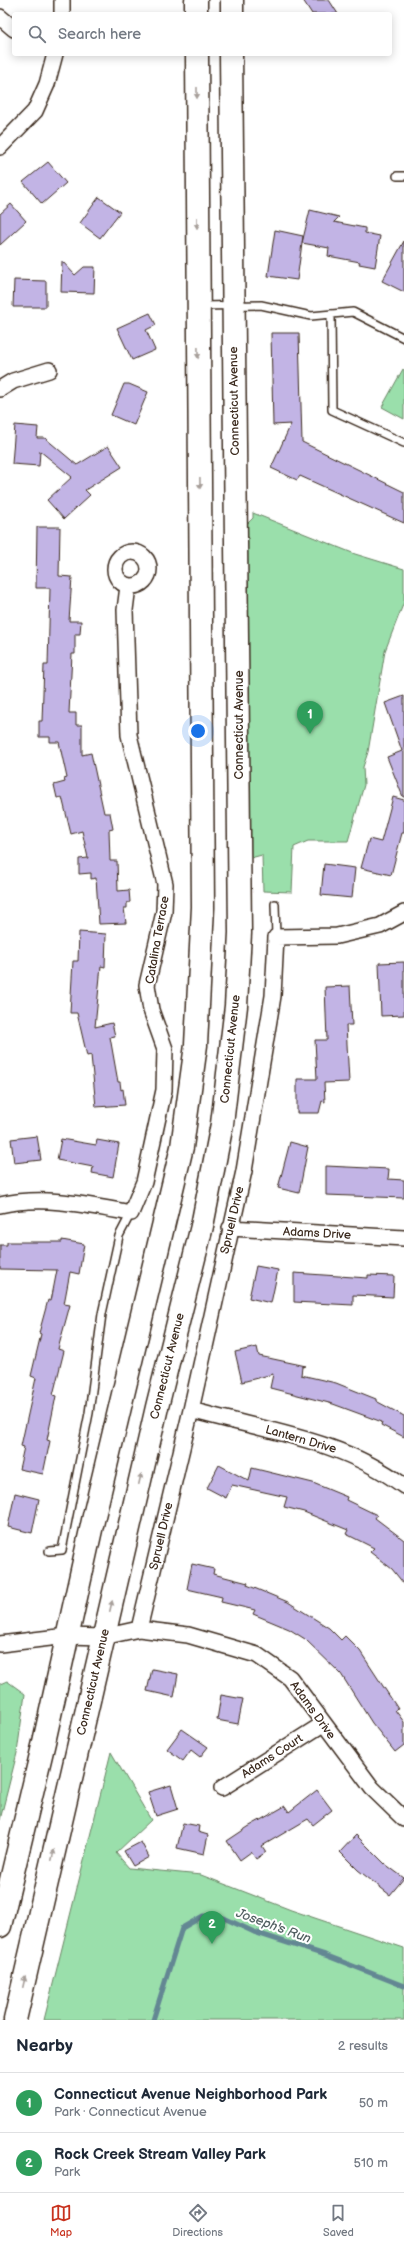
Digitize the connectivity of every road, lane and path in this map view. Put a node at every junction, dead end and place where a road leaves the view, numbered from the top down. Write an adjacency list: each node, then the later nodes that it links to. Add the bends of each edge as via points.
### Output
1 (62, 0): 4 (street)
2 (196, 0): 5 (main road)
3 (232, 0): 6 (main road)
4 (62, 12)
5 (196, 12)
6 (232, 12)
7 (0, 17): 8 (street)
8 (12, 27)
9 (53, 56): 12 (street, via 47,84 35,111)
10 (197, 56): 13 (main road, one-way to 13)
11 (231, 56): 14 (main road, Connecticut Avenue)
12 (0, 147)
13 (198, 306): 14 (lane); 32 (main road, one-way to 32, via 204,907 196,1046 182,1147)
14 (233, 306): 15 (lane, via 261,305 311,316); 33 (main road, Connecticut Avenue, one-way to 14, via 202,1226 222,1124 236,1006 240,926)
15 (331, 314): 16 (lane, via 353,312); 19 (lane, via 332,410)
16 (404, 338)
17 (49, 370): 18 (street, via 12,381)
18 (0, 389)
19 (404, 443)
20 (128, 586): 25 (street, Catalina Terrace, via 125,610 129,735 165,884 164,912 147,984 151,1010 165,1049 164,1090 144,1182)
21 (275, 904): 23 (lane)
22 (404, 913): 23 (street, via 380,926 337,936)
23 (276, 937): 26 (street, Spruell Drive, via 274,996 244,1171)
24 (0, 1205): 25 (street, via 20,1200 65,1201)
25 (131, 1213): 30 (lane, via 119,1236 102,1314 89,1412 62,1550)
26 (230, 1228): 27 (street, Adams Drive); 28 (street, Spruell Drive)
27 (404, 1238)
28 (191, 1410): 29 (street, Lantern Drive, via 322,1443 359,1457); 31 (street, Spruell Drive)
29 (404, 1486)
30 (48, 1551)
31 (139, 1629): 33 (street, Adams Drive); 35 (street, Adams Drive, via 188,1635 257,1655 290,1678)
32 (67, 1636): 33 (street, Adams Drive); 34 (street, Adams Drive); 38 (main road)
33 (103, 1637): 39 (main road, Connecticut Avenue, one-way to 33)
34 (0, 1644)
35 (323, 1724): 36 (street, Adams Court); 37 (street, Adams Drive, via 372,1788)
36 (222, 1788)
37 (404, 1819)
38 (0, 1926)
39 (15, 2020)

